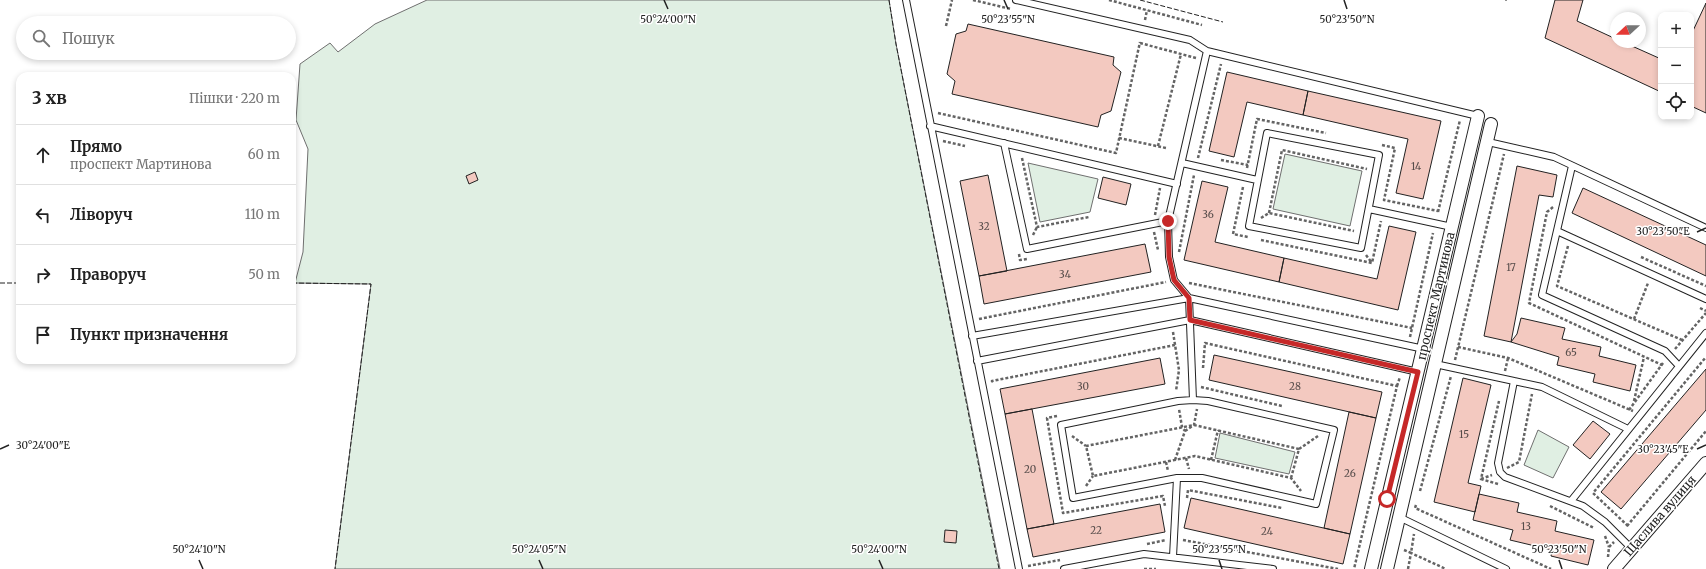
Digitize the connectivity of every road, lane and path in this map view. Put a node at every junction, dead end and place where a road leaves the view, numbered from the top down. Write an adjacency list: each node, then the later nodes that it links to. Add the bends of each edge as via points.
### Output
1 (906, 0): 16 (lane)
2 (952, 0): 8 (path)
3 (973, 0): 6 (path)
4 (1016, 0): 10 (lane, via 1190,40)
5 (1109, 0): 7 (path)
6 (1019, 11)
7 (1202, 25)
8 (946, 26)
9 (1140, 40): 18 (path)
10 (1207, 51): 13 (lane); 29 (lane)
11 (1181, 54): 24 (path)
12 (935, 113): 18 (path, via 1116,153)
13 (1478, 116): 45 (street, проспект Мартинова)
14 (1460, 120): 38 (path)
15 (1491, 124): 20 (street, проспект Мартинова)
16 (930, 126): 21 (lane); 71 (lane)
17 (1334, 135): 32 (path, via 1257,119)
18 (1120, 138): 24 (path)
19 (941, 141): 23 (path)
20 (1488, 142): 30 (lane, via 1554,157); 81 (street, проспект Мартинова)
21 (1004, 143): 26 (lane); 34 (lane)
22 (1380, 144): 38 (path, via 1395,148 1384,200)
23 (969, 146)
24 (1158, 146): 25 (path)
25 (1166, 148)
26 (1007, 154): 27 (path); 42 (lane, via 1027,249)
27 (1022, 158): 28 (path); 39 (path, via 1037,227)
28 (1030, 160)
29 (1182, 163): 32 (lane); 34 (lane)
30 (1572, 166): 46 (lane); 48 (lane)
31 (1366, 176): 43 (path, via 1367,168 1282,150 1269,213 1354,231)
32 (1245, 177): 33 (lane); 52 (path, via 1233,234)
33 (1258, 180): 37 (lane, via 1249,226 1362,248); 37 (lane, via 1267,133 1379,155)
34 (1177, 184): 40 (lane)
35 (1152, 187): 42 (path, via 1160,188)
36 (1555, 205): 77 (path, via 1547,212 1529,303)
37 (1369, 209): 44 (lane)
38 (1438, 211): 44 (path)
39 (1089, 217)
40 (1168, 221): 42 (lane); 62 (lane, via 1169,257 1174,280)
41 (1389, 222): 53 (path, via 1381,221 1372,263)
42 (1153, 224): 50 (path)
43 (1355, 224)
44 (1435, 224): 45 (lane); 49 (path)
45 (1452, 227): 76 (street, проспект Мартинова)
46 (1706, 228)
47 (1426, 230): 49 (path)
48 (1557, 231): 63 (lane); 84 (lane, via 1542,295 1665,351)
49 (1434, 232): 74 (path)
50 (1155, 234): 51 (path); 56 (path)
51 (1147, 236)
52 (1249, 237)
53 (1256, 239)
54 (1575, 249): 67 (path, via 1568,246 1557,286)
55 (1019, 252): 57 (path, via 1020,260)
56 (1159, 255)
57 (1028, 259)
58 (1163, 275): 64 (path)
59 (1641, 280): 60 (path)
60 (1648, 284): 61 (path); 67 (path)
61 (1654, 287)
62 (1189, 298): 64 (lane); 68 (lane); 74 (lane)
63 (1706, 299)
64 (1168, 302): 71 (lane)
65 (1693, 305): 66 (path)
66 (1706, 311)
67 (1634, 319): 72 (path)
68 (1190, 320): 69 (lane); 85 (lane); 92 (lane)
69 (1172, 324): 73 (path); 80 (lane)
70 (1706, 333): 84 (lane)
71 (972, 336): 80 (lane)
72 (1682, 340)
73 (1175, 345): 89 (path, via 992,381); 90 (path, via 1179,370 1177,391)
74 (1408, 345): 76 (lane)
75 (1458, 347): 79 (path)
76 (1424, 349): 83 (street, проспект Мартинова)
77 (1644, 356): 82 (path); 94 (path)
78 (1706, 357): 97 (path)
79 (1508, 358): 86 (path); 95 (path)
80 (977, 361): 134 (lane)
81 (1435, 364): 83 (street); 86 (lane); 119 (street, проспект Мартинова)
82 (1662, 365)
83 (1419, 366): 85 (lane); 118 (street, проспект Мартинова)
84 (1679, 366): 95 (lane)
85 (1403, 368): 88 (path)
86 (1504, 379): 87 (lane); 111 (path)
87 (1514, 381): 101 (lane, via 1542,387); 109 (lane, via 1498,463)
88 (1397, 386)
89 (994, 389)
90 (1169, 393)
91 (1532, 394): 109 (path, via 1520,462)
92 (1196, 400): 93 (lane); 98 (path); 100 (lane)
93 (1178, 401): 99 (path); 110 (lane, via 1061,425 1073,498)
94 (1633, 404)
95 (1640, 414): 97 (path); 101 (lane)
96 (1062, 415): 117 (path, via 1047,418 1063,513 1163,496)
97 (1654, 420): 120 (path, via 1593,492)
98 (1194, 425): 99 (path); 102 (path); 103 (path)
99 (1182, 427): 103 (path); 106 (path, via 1086,446 1093,476)
100 (1329, 429): 105 (path); 110 (lane, via 1334,430 1316,504 1202,478)
101 (1628, 429): 114 (lane)
102 (1218, 430): 105 (path); 107 (path)
103 (1185, 431): 106 (path)
104 (1706, 431): 120 (path)
105 (1299, 449): 107 (path, via 1291,478)
106 (1175, 460): 107 (path, via 1195,456)
107 (1211, 460)
108 (1706, 463): 128 (street, Щаслива вулиця)
109 (1500, 472): 111 (path); 114 (lane, via 1505,477)
110 (1177, 478): 129 (lane)
111 (1481, 479): 112 (path)
112 (1502, 485)
113 (1188, 490): 115 (path)
114 (1570, 501): 124 (lane, via 1583,506)
115 (1186, 504)
116 (1549, 505): 121 (path)
117 (1165, 510)
118 (1384, 510): 119 (street); 140 (street, проспект Мартинова)
119 (1399, 517): 141 (street, проспект Мартинова); 144 (lane)
120 (1628, 526): 124 (path)
121 (1596, 529)
122 (1603, 532): 127 (path)
123 (1182, 533): 139 (path, via 1181,540)
124 (1619, 536): 127 (path); 128 (lane)
125 (1169, 540): 126 (path)
126 (1145, 544)
127 (1610, 547): 132 (path)
128 (1631, 548): 132 (street, Щаслива вулиця)
129 (1173, 557): 133 (lane, via 1144,554); 138 (lane)
130 (1026, 559): 131 (path, via 1028,567)
131 (1067, 559)
132 (1611, 564)
133 (1091, 566): 135 (lane)
134 (1019, 569)
135 (1064, 569)
136 (1144, 569): 137 (path)
137 (1156, 569)
138 (1273, 569)
139 (1338, 569)
140 (1371, 569)
141 (1387, 569)
142 (1408, 569): 143 (path, via 1411,553)
143 (1446, 569)
144 (1506, 569)

